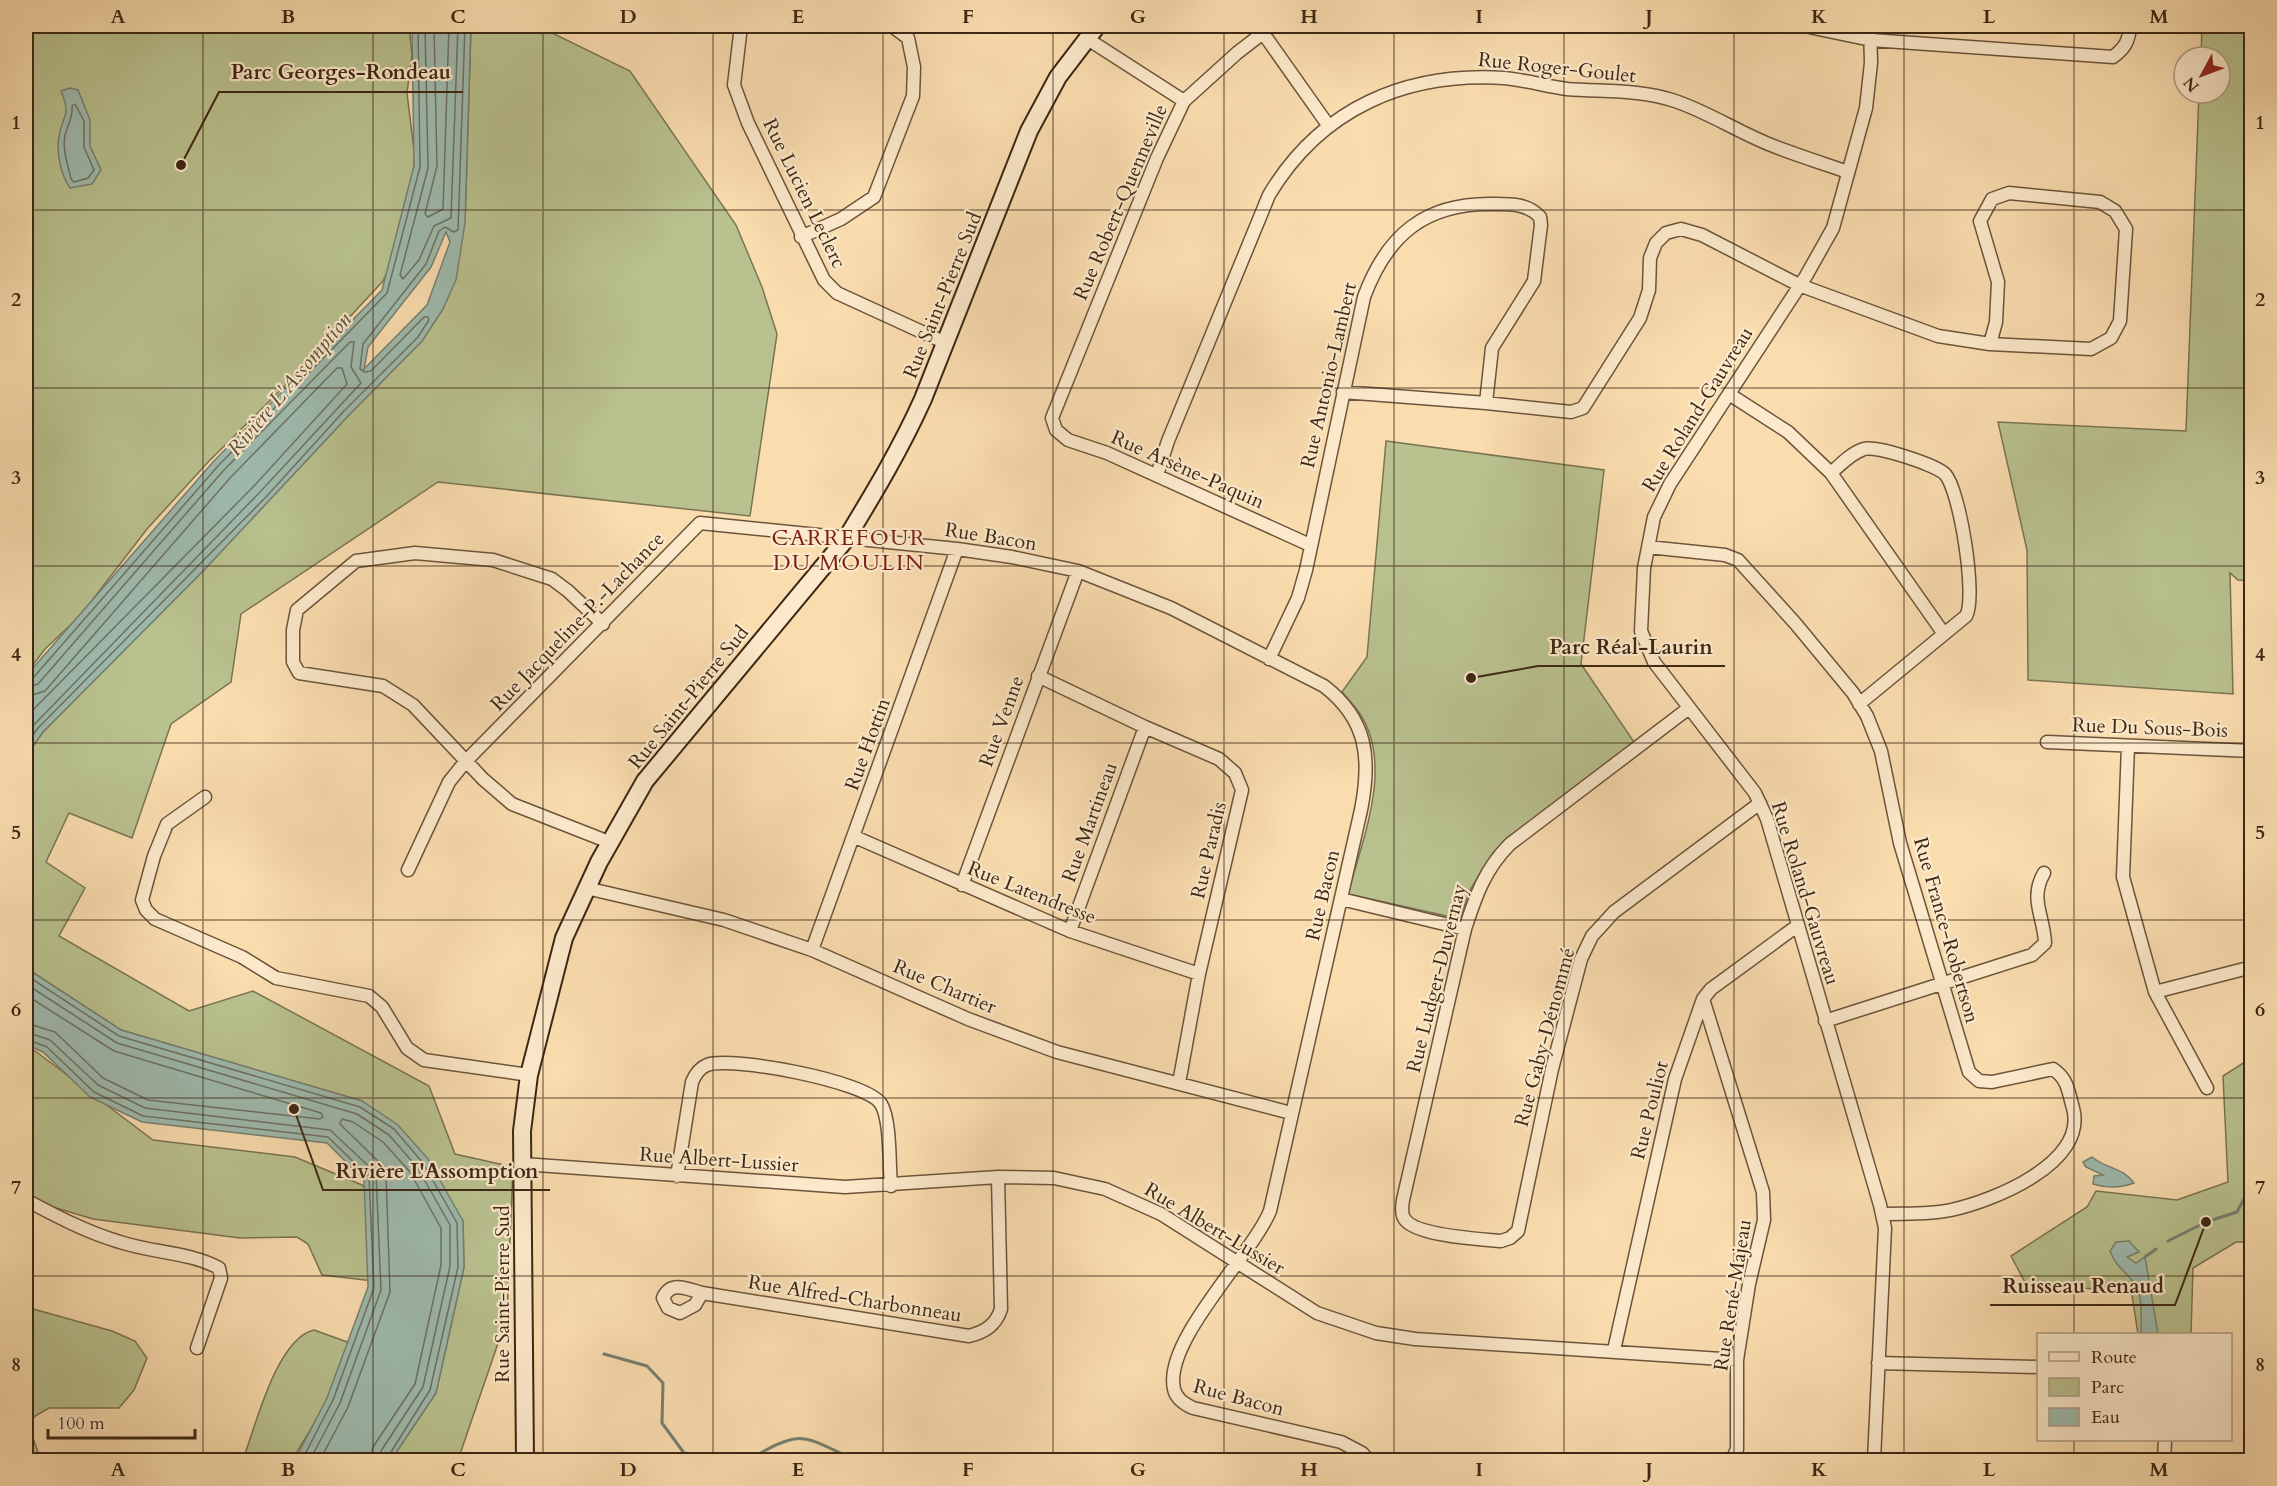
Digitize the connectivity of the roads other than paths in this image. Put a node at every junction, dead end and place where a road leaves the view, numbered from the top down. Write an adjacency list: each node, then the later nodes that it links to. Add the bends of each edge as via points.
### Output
1 (741, 26): 12 (street, Rue Lucien Leclerc, via 734,85)
2 (892, 26): 12 (street, via 908,38 915,67 913,96 874,197 841,219)
3 (1804, 26): 8 (street)
4 (1870, 26): 8 (street, Rue Roland-Gauvreau)
5 (2130, 26): 8 (street, via 2130,39 2124,50 2113,57)
6 (1268, 29): 9 (street, Rue Robert-Quenneville); 10 (street)
7 (1091, 32): 9 (street); 14 (street, Rue Saint-Pierre Sud, via 1058,77 1029,131)
8 (1871, 40): 11 (street, Rue Roland-Gauvreau, via 1866,108)
9 (1184, 101): 19 (street, Rue Robert-Quenneville, via 1052,410)
10 (1328, 125): 11 (street, Rue Roger-Goulet, via 1362,104 1409,86 1458,77 1506,78 1567,89 1624,91 1675,101 1771,145); 21 (street, Rue Roger-Goulet, via 1282,174 1265,204)
11 (1848, 172): 13 (street, Rue Roland-Gauvreau, via 1833,228)
12 (801, 237): 14 (street, Rue Lucien Leclerc, via 824,280 837,292)
13 (1799, 285): 15 (street, via 1938,336); 17 (street, Rue Roland-Gauvreau); 18 (street, via 1691,230 1673,231 1656,243 1641,318 1588,403 1570,412)
14 (946, 343): 22 (street, Rue Saint-Pierre Sud, via 903,442)
15 (1990, 344): 15 (street, via 2091,349 2111,338 2120,321 2126,229 2115,211 2100,202 2008,193 1992,198 1980,221 1998,282 1996,322)
16 (1343, 392): 18 (street); 18 (street, Rue Antonio-Lambert, via 1364,297 1373,273 1401,233 1448,208 1471,203 1516,205 1540,217 1534,281 1492,348); 23 (street, Rue Antonio-Lambert)
17 (1730, 394): 20 (street, via 1788,432); 24 (street, Rue Roland-Gauvreau, via 1670,484 1654,517)
18 (1486, 403)
19 (1053, 426): 21 (street, Rue Arsène-Paquin, via 1068,440)
20 (1830, 473): 28 (street); 28 (street, via 1860,450 1872,447 1932,467 1946,476 1963,532 1971,602 1966,616)
21 (1156, 475): 23 (street, Rue Arsène-Paquin)
22 (846, 539): 25 (street, Rue Bacon); 27 (street, Rue Jacqueline-P.-Lachance, via 700,523); 41 (street, Rue Saint-Pierre Sud, via 645,781)
23 (1310, 545): 29 (street, Rue Antonio-Lambert, via 1298,598)
24 (1648, 547): 31 (street, Rue France-Robertson, via 1725,555 1738,560 1795,623); 32 (street, Rue Roland-Gauvreau, via 1641,631 1654,662)
25 (957, 549): 26 (street, Rue Bacon); 40 (street, Rue Hottin)
26 (1078, 571): 29 (street, Rue Bacon, via 1171,608); 30 (street, Rue Venne)
27 (603, 624): 37 (street, Rue Jacqueline-P.-Lachance); 37 (street, via 568,591 531,571 493,560 415,553 356,561 297,610 293,662 299,673 383,686 413,705)
28 (1944, 634): 31 (street)
29 (1269, 659): 46 (street, Rue Bacon, via 1338,697 1352,715 1367,752 1366,784)
30 (1038, 676): 33 (street, Rue Paradis); 44 (street, Rue Venne)
31 (1858, 704): 53 (street, Rue France-Robertson, via 1881,751 1900,843)
32 (1689, 708): 39 (street, Rue Roland-Gauvreau); 48 (street, Rue Ludger-Duvernay, via 1498,856 1479,885)
33 (1144, 727): 49 (street, Rue Martineau); 52 (street, Rue Paradis, via 1219,759 1240,780 1241,796)
34 (2047, 742): 35 (street, Rue Du Sous-Bois)
35 (2128, 746): 36 (street, Rue Du Sous-Bois); 54 (street, via 2122,877)
36 (2252, 751)
37 (465, 762): 41 (street, via 512,804); 42 (street, Rue Jacqueline-P.-Lachance, via 449,782)
38 (205, 797): 57 (street, via 167,824 142,900 155,919 242,957 276,978 369,996 382,1007 407,1048 424,1060)
39 (1760, 803): 47 (street, Rue Roland-Gauvreau); 66 (street, Rue Gaby-Dénommé, via 1614,912 1592,936 1581,960 1552,1069 1518,1231 1501,1241 1433,1233 1409,1224)
40 (855, 837): 44 (street, Rue Latendresse); 50 (street, Rue Hottin)
41 (609, 842): 45 (street, Rue Saint-Pierre Sud)
42 (408, 870)
43 (2044, 873): 53 (street, via 2036,897 2044,943 2032,955)
44 (962, 885): 49 (street, Rue Latendresse)
45 (586, 888): 50 (street, Rue Chartier, via 724,920); 57 (street, Rue Saint-Pierre Sud, via 564,938)
46 (1341, 899): 48 (street); 60 (street, Rue Bacon)
47 (1797, 926): 55 (street, Rue Pouliot); 56 (street, Rue Roland-Gauvreau)
48 (1465, 929): 66 (street, Rue Ludger-Duvernay)
49 (1070, 931): 52 (street, Rue Latendresse)
50 (812, 950): 58 (street, Rue Chartier, via 1035,1044)
51 (2252, 967): 54 (street)
52 (1199, 974): 58 (street, Rue Paradis)
53 (1941, 982): 56 (street); 67 (street, Rue France-Robertson, via 1969,1072 1979,1081 1992,1082 2053,1068 2064,1076 2074,1115 2073,1136 2054,1160 2014,1189 1950,1211)
54 (2155, 992): 59 (street)
55 (1703, 999): 71 (street, Rue Pouliot, via 1675,1079); 72 (street, Rue René-Majeau, via 1763,1192 1765,1210)
56 (1825, 1021): 67 (street, Rue Roland-Gauvreau)
57 (529, 1075): 61 (street, Rue Saint-Pierre Sud, via 522,1131)
58 (1179, 1083): 60 (street, Rue Chartier)
59 (2206, 1088)
60 (1291, 1113): 68 (street, Rue Bacon, via 1270,1211)
61 (523, 1164): 62 (street, Rue Albert-Lussier); 76 (street, Rue Saint-Pierre Sud)
62 (677, 1176): 64 (street, Rue Albert-Lussier, via 845,1187); 64 (street, via 692,1082 707,1064 727,1062 839,1082 875,1098 885,1115)
63 (998, 1177): 64 (street, Rue Albert-Lussier); 68 (street, Rue Albert-Lussier, via 1054,1178 1105,1189 1161,1214); 69 (street, Rue Alfred-Charbonneau, via 1002,1309 998,1318 980,1333 969,1336)
64 (891, 1186)
65 (26, 1200): 70 (street, via 76,1227 121,1243 204,1260 219,1268 221,1278)
66 (1402, 1211)
67 (1882, 1214): 73 (street, Rue Roland-Gauvreau, via 1885,1228)
68 (1236, 1262): 71 (street, Rue Albert-Lussier, via 1317,1313 1376,1333 1415,1339); 77 (street, Rue Bacon, via 1179,1356 1174,1389 1180,1401 1193,1408 1341,1442 1362,1453)
69 (702, 1293)
70 (197, 1348)
71 (1614, 1350): 72 (street, Rue Albert-Lussier)
72 (1737, 1360): 78 (street, Rue René-Majeau, via 1737,1449)
73 (1878, 1363): 74 (street); 79 (street, Rue Roland-Gauvreau)
74 (2037, 1367)
75 (2165, 1441): 80 (street)
76 (525, 1461)
77 (1368, 1461)
78 (1732, 1461)
79 (1874, 1461)
80 (2164, 1461)

